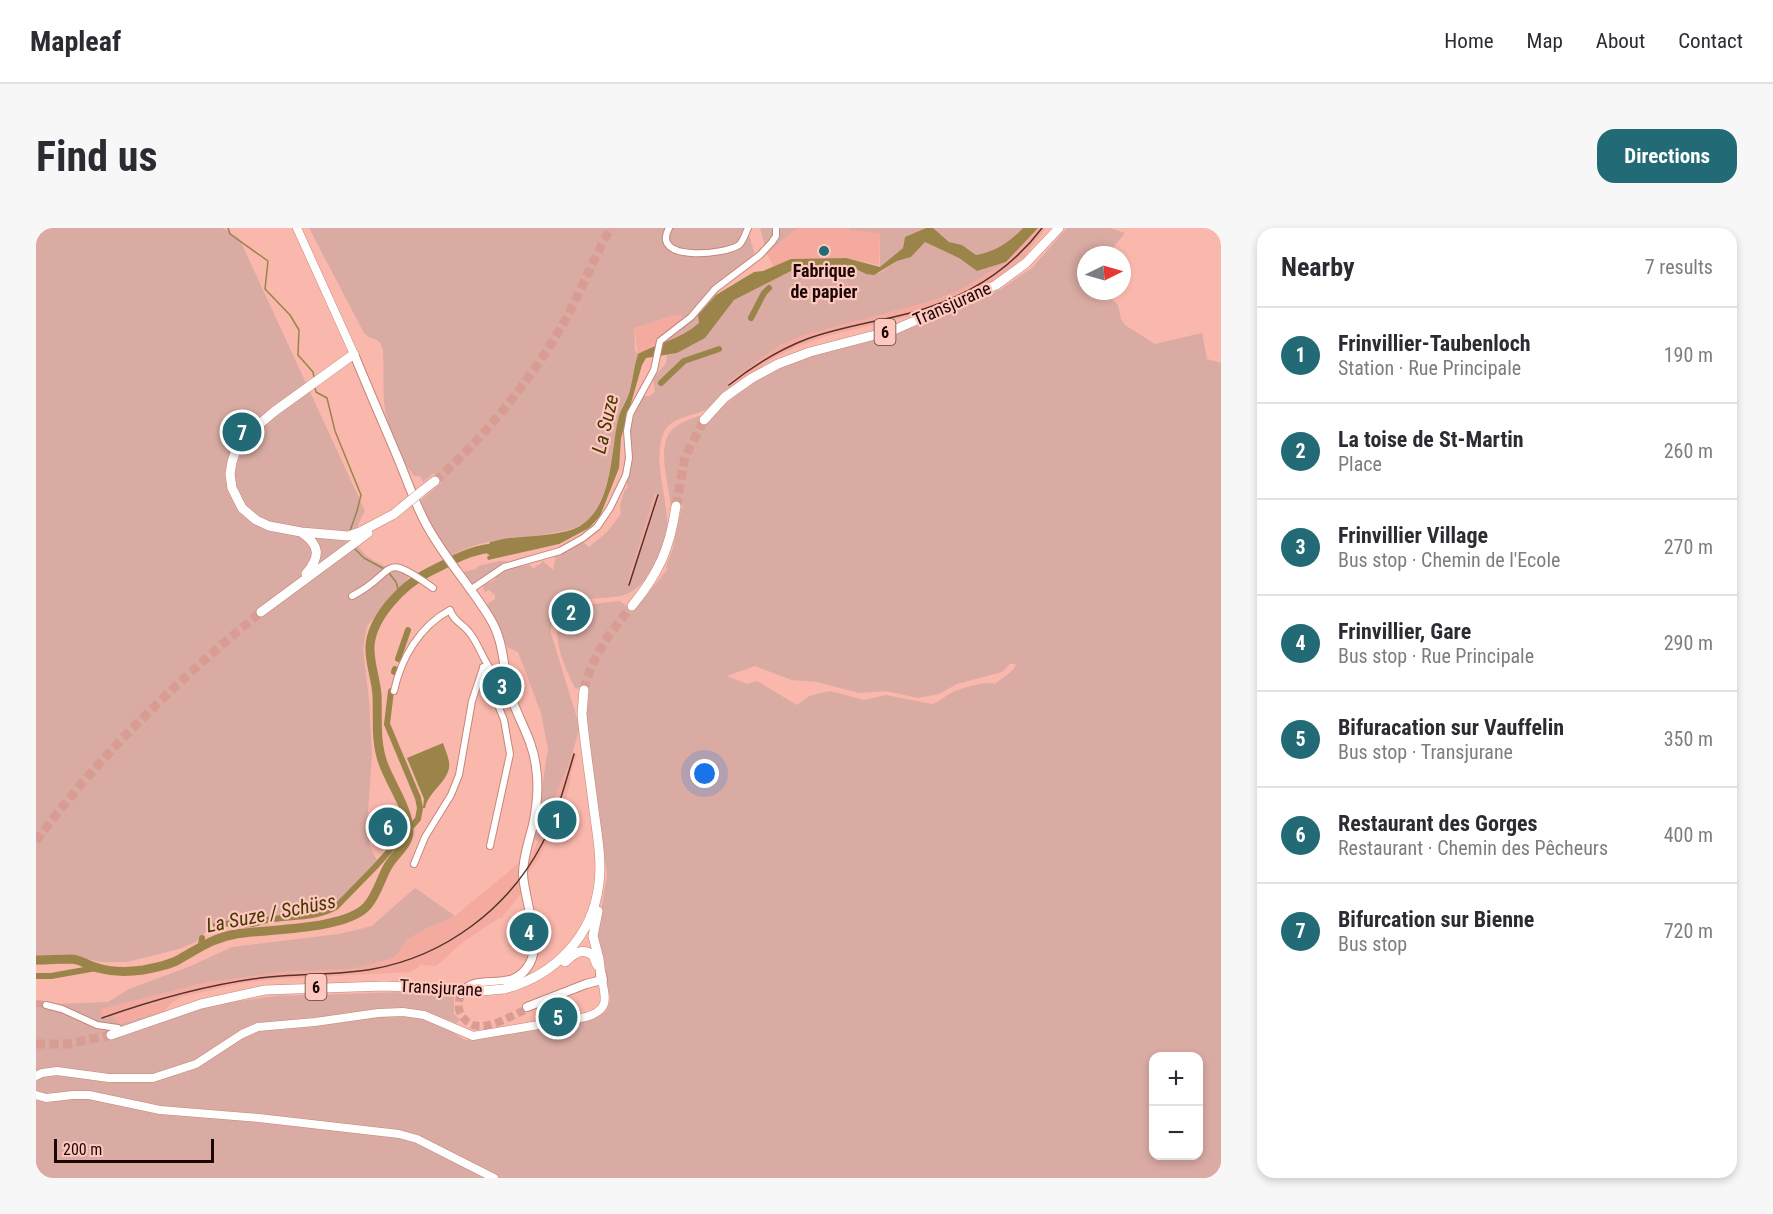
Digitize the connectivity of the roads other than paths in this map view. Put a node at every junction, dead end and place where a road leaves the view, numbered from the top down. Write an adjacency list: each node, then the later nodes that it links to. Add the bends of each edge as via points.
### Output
1 (297, 228): 6 (street)
2 (669, 228): 3 (street, via 665,239 671,249 702,252 736,247)
3 (748, 228)
4 (776, 228): 14 (street, via 776,236 760,255 715,289 658,344 652,375 630,414 629,459 621,486 597,527 560,551 504,567)
5 (1059, 228): 7 (main road, Transjurane / 6, via 1026,263 996,285 894,330 778,364 725,397)
6 (354, 354): 11 (main road, via 244,437 231,466 235,495 242,508 256,520); 14 (main road, via 423,519)
7 (704, 420)
8 (433, 482): 10 (main road, bridge)
9 (676, 506): 16 (main road, via 663,561)
10 (393, 514): 11 (main road, via 348,536); 12 (main road)
11 (301, 532): 12 (main road, via 312,542 316,555 313,566)
12 (298, 584): 17 (main road)
13 (433, 588): 15 (street, via 399,567 385,571 368,588)
14 (469, 588): 20 (main road, via 497,633)
15 (352, 596)
16 (632, 606)
17 (261, 612)
18 (484, 658): 19 (street); 20 (street, via 497,676); 22 (street, via 470,633 455,621 450,610 431,621 413,643)
19 (483, 668): 23 (street, via 504,720 510,754); 24 (street, via 472,701 459,775)
20 (507, 681): 28 (main road, via 531,741 538,778 536,810 523,867 534,955 522,974 510,981 486,983)
21 (584, 690): 25 (main road, via 582,714)
22 (394, 691)
23 (490, 846)
24 (414, 864)
25 (599, 881): 26 (main road, via 594,908); 27 (main road, via 601,898 593,931)
26 (578, 948): 27 (main road, via 593,955); 28 (main road, Transjurane / 6, bridge, via 560,965 530,980 504,989)
27 (601, 978): 30 (main road); 32 (street, via 605,1000 597,1013 514,1030 473,1036 424,1015 378,1013 258,1027 196,1064 153,1078 57,1071)
28 (462, 993): 31 (main road, Transjurane / 6, via 384,986 265,990 201,1004)
29 (46, 1005): 31 (street)
30 (527, 1007)
31 (115, 1032)
32 (36, 1076)
33 (36, 1095): 34 (street, via 81,1095 160,1110 399,1134 417,1139)
34 (494, 1178)

